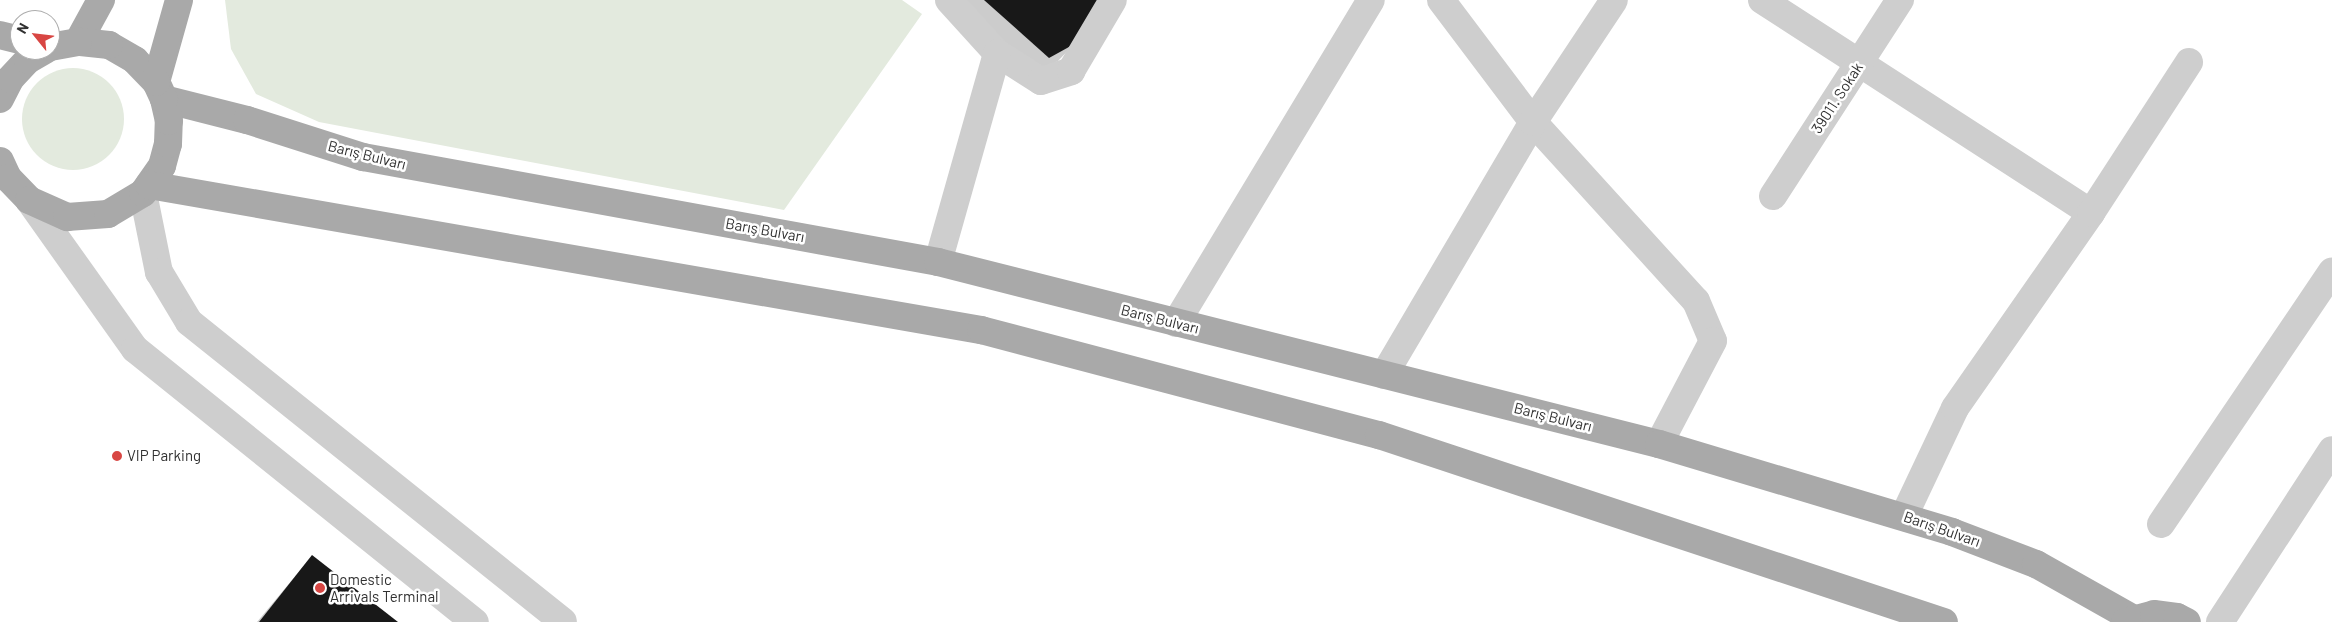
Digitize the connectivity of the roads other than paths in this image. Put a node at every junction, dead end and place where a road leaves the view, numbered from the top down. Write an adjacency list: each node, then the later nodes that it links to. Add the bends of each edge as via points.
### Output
1 (101, 0): 10 (main road)
2 (179, 0): 16 (main road)
3 (949, 0): 12 (street)
4 (1113, 0): 12 (street, via 1071,72 1041,81)
5 (1371, 0): 26 (street)
6 (1441, 0): 18 (street)
7 (1614, 0): 18 (street)
8 (1762, 0): 15 (street)
9 (1900, 0): 15 (street, 39011. Sokak)
10 (78, 42): 11 (main road); 16 (main road, via 109,45 135,60)
11 (60, 45)
12 (997, 53): 24 (street)
13 (28, 60): 17 (main road, via 10,79)
14 (2189, 62): 23 (street)
15 (1860, 63): 21 (street, 39011. Sokak); 23 (street)
16 (160, 90): 20 (main road, via 169,121 168,144 162,166); 24 (main road, Barış Bulvarı, via 363,157)
17 (0, 99)
18 (1533, 122): 27 (street); 28 (street, via 1696,301 1713,341)
19 (3, 170): 22 (main road)
20 (146, 189): 22 (main road, via 108,214 67,217); 34 (street, via 159,272 189,322); 35 (main road, via 981,330 1379,435)
21 (1774, 196)
22 (29, 200): 33 (street, via 135,349)
23 (2091, 213): 30 (street, via 1956,408)
24 (938, 262): 26 (main road, Barış Bulvarı)
25 (2332, 271): 31 (street)
26 (1176, 323): 27 (main road, Barış Bulvarı)
27 (1384, 375): 28 (main road, Barış Bulvarı)
28 (1659, 444): 30 (main road, Barış Bulvarı)
29 (2332, 450): 37 (street)
30 (1904, 516): 32 (main road, Barış Bulvarı, via 2036,564)
31 (2161, 524)
32 (2128, 620): 36 (main road, via 2154,614 2177,617)
33 (475, 622)
34 (563, 622)
35 (1944, 622)
36 (2186, 622)
37 (2220, 622)

